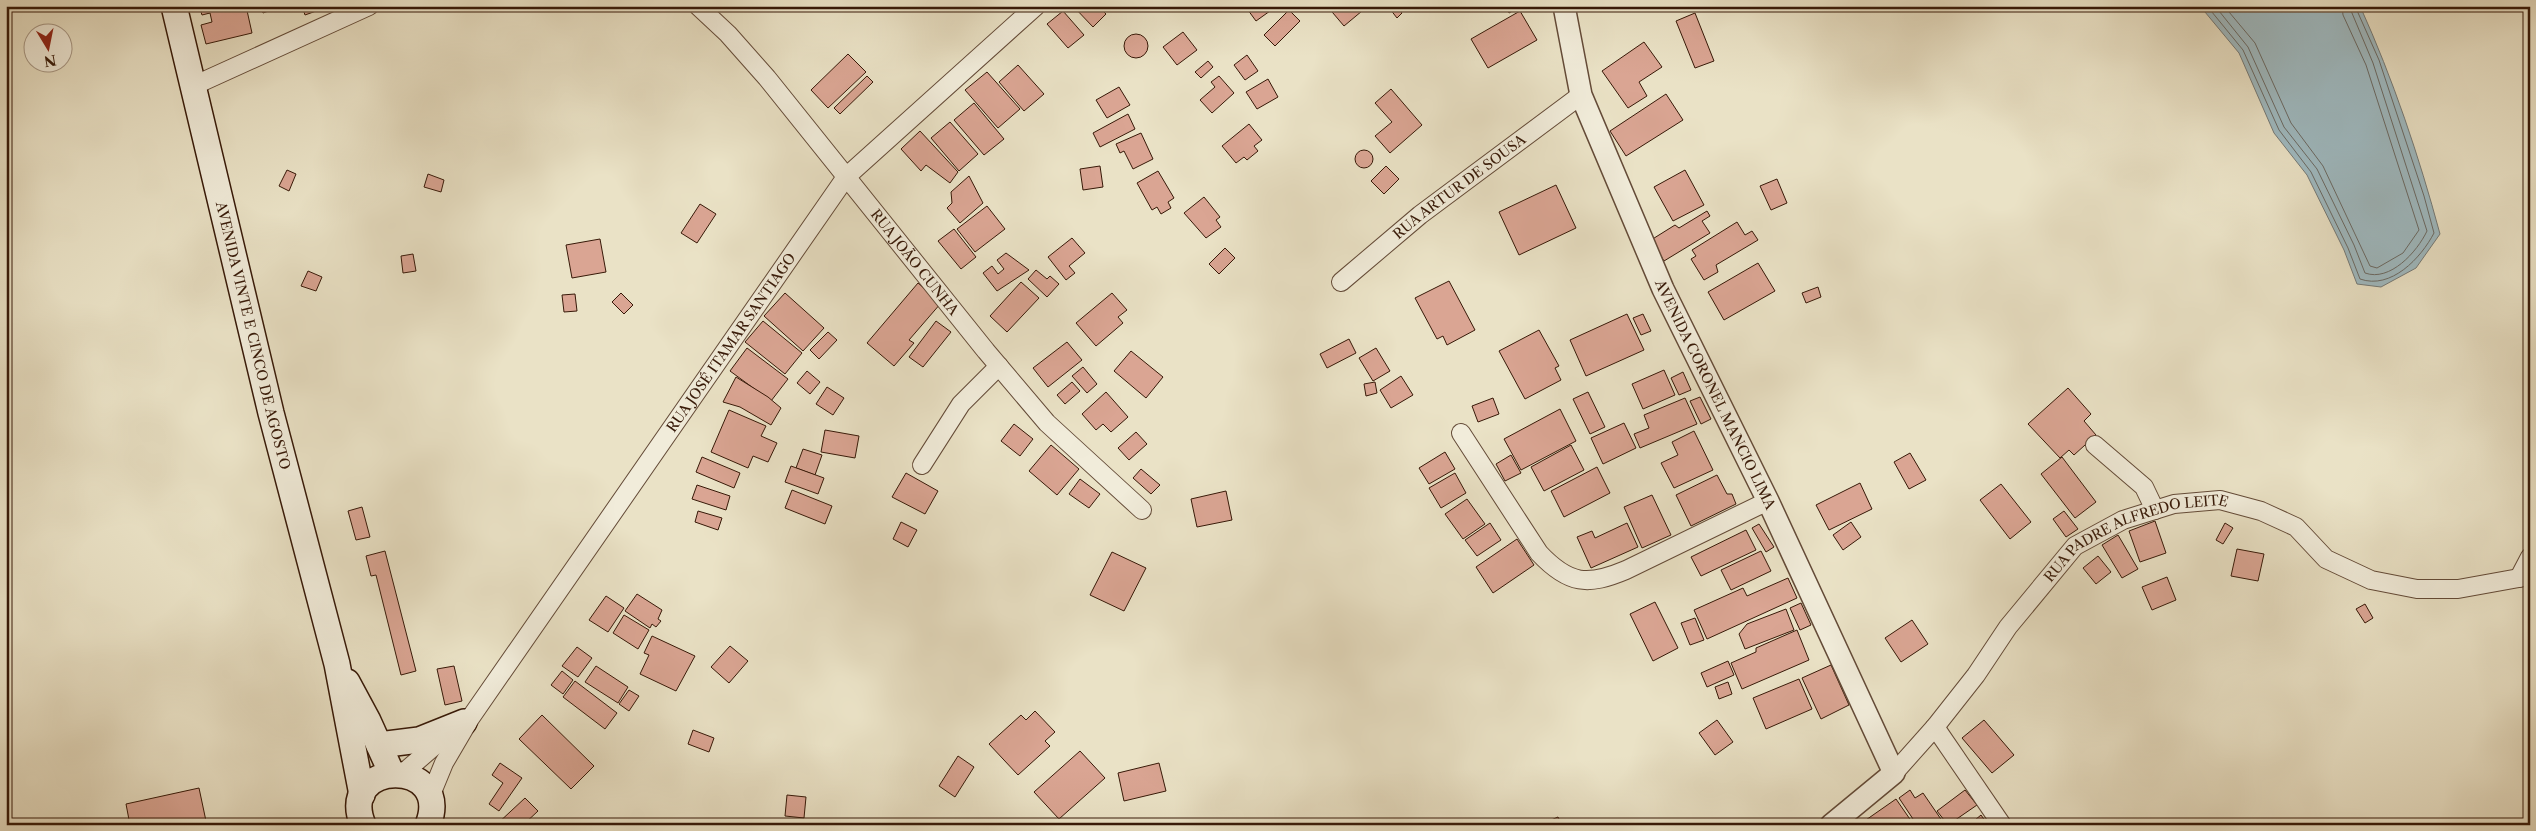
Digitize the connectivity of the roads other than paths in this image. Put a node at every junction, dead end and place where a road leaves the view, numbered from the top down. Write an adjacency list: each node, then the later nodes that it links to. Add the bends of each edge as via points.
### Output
1 (174, 6): 6 (main road, AVENIDA VINTE E CINCO DE AGOSTO)
2 (368, 6): 6 (street)
3 (698, 6): 8 (street, RUA JOÃO CUNHA, via 767,78)
4 (1036, 6): 8 (street, RUA JOSÉ ITAMAR SANTIAGO)
5 (1564, 6): 7 (street, AVENIDA CORONEL MANCIO LIMA)
6 (193, 86): 19 (main road, AVENIDA VINTE E CINCO DE AGOSTO, via 271,413)
7 (1581, 95): 9 (street, RUA ARTUR DE SOUSA, via 1420,215); 14 (street, AVENIDA CORONEL MANCIO LIMA, via 1663,289)
8 (846, 177): 10 (street, RUA JOÃO CUNHA); 20 (street, RUA JOSÉ ITAMAR SANTIAGO)
9 (1341, 282)
10 (999, 366): 13 (street, via 961,404); 15 (street, RUA JOÃO CUNHA, via 1047,423)
11 (1461, 433): 14 (street, via 1539,554 1564,575 1580,580 1605,579)
12 (2095, 446): 16 (street, via 2144,487)
13 (922, 464)
14 (1768, 501): 23 (street, AVENIDA CORONEL MANCIO LIMA)
15 (1142, 510)
16 (2155, 510): 18 (street, RUA PADRE ALFREDO LEITE, via 2174,504 2220,500 2261,511 2296,527 2326,559 2371,580 2417,589 2458,590); 21 (street, RUA PADRE ALFREDO LEITE, via 2123,520 2076,546 2008,627)
17 (2530, 557): 18 (street)
18 (2524, 577)
19 (337, 664): 22 (main road, AVENIDA VINTE E CINCO DE AGOSTO); 25 (main road, AVENIDA VINTE E CINCO DE AGOSTO)
20 (468, 720): 22 (main road, via 418,740); 24 (street, RUA JOSÉ ITAMAR SANTIAGO); 26 (street, RUA JOSÉ ITAMAR SANTIAGO)
21 (1935, 727): 23 (street, RUA PADRE ALFREDO LEITE); 30 (street)
22 (379, 745): 24 (main road, AVENIDA VINTE E CINCO DE AGOSTO)
23 (1894, 773): 29 (street, RUA PADRE ALFREDO LEITE)
24 (397, 774): 25 (main road, via 373,781); 26 (main road, via 416,779)
25 (362, 795): 27 (main road, AVENIDA VINTE E CINCO DE AGOSTO, via 359,810)
26 (430, 797): 28 (main road, via 432,807)
27 (363, 825)
28 (428, 825)
29 (1831, 825)
30 (2002, 825)

